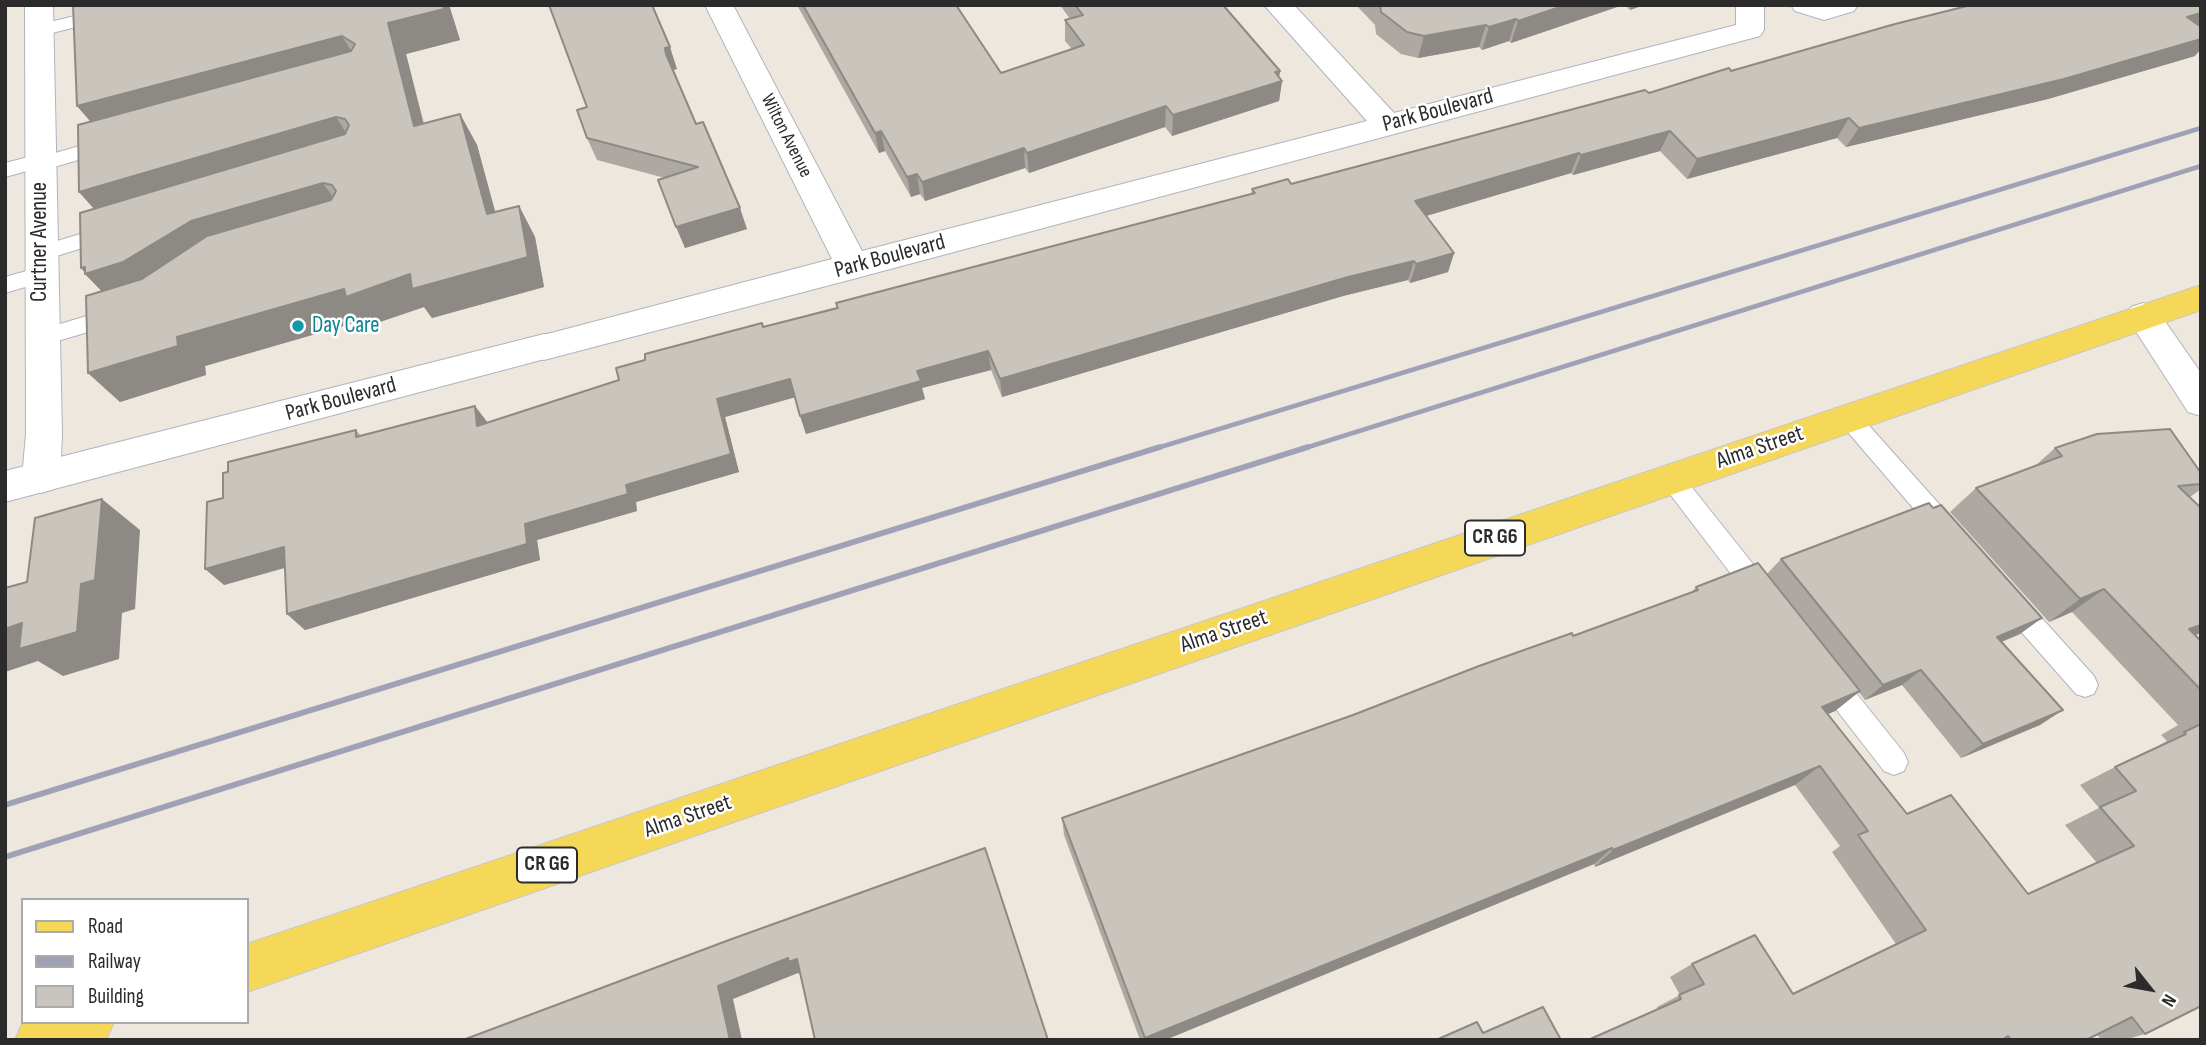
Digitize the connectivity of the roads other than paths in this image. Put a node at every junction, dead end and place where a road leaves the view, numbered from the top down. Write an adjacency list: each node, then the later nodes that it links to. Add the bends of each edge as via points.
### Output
1 (142, 5): 4 (lane)
2 (719, 5): 12 (street, Wilton Avenue)
3 (1279, 5): 6 (street)
4 (40, 18): 8 (street, Curtner Avenue)
5 (1750, 18): 6 (street, Park Boulevard)
6 (1387, 124): 12 (street, Park Boulevard)
7 (134, 138): 8 (lane)
8 (40, 162): 9 (lane); 11 (street, Curtner Avenue)
9 (5, 170)
10 (133, 226): 11 (lane)
11 (41, 264): 13 (lane); 17 (street, Curtner Avenue)
12 (853, 267): 20 (street, Park Boulevard)
13 (5, 285)
14 (2201, 297): 16 (main road, Alma Street / CR G6)
15 (141, 307): 17 (lane)
16 (2143, 316): 18 (street); 19 (main road, Alma Street / CR G6)
17 (41, 338): 20 (street, Curtner Avenue)
18 (2201, 402)
19 (1848, 417): 21 (main road, Alma Street / CR G6); 23 (lane)
20 (41, 478): 22 (street, Park Boulevard)
21 (1671, 478): 25 (lane); 29 (main road, Alma Street / CR G6)
22 (5, 487)
23 (1959, 544)
24 (1995, 584): 27 (lane)
25 (1776, 612)
26 (1810, 655): 28 (lane)
27 (2085, 685)
28 (1894, 762)
29 (248, 968)
30 (84, 1024): 31 (main road)
31 (39, 1040)

